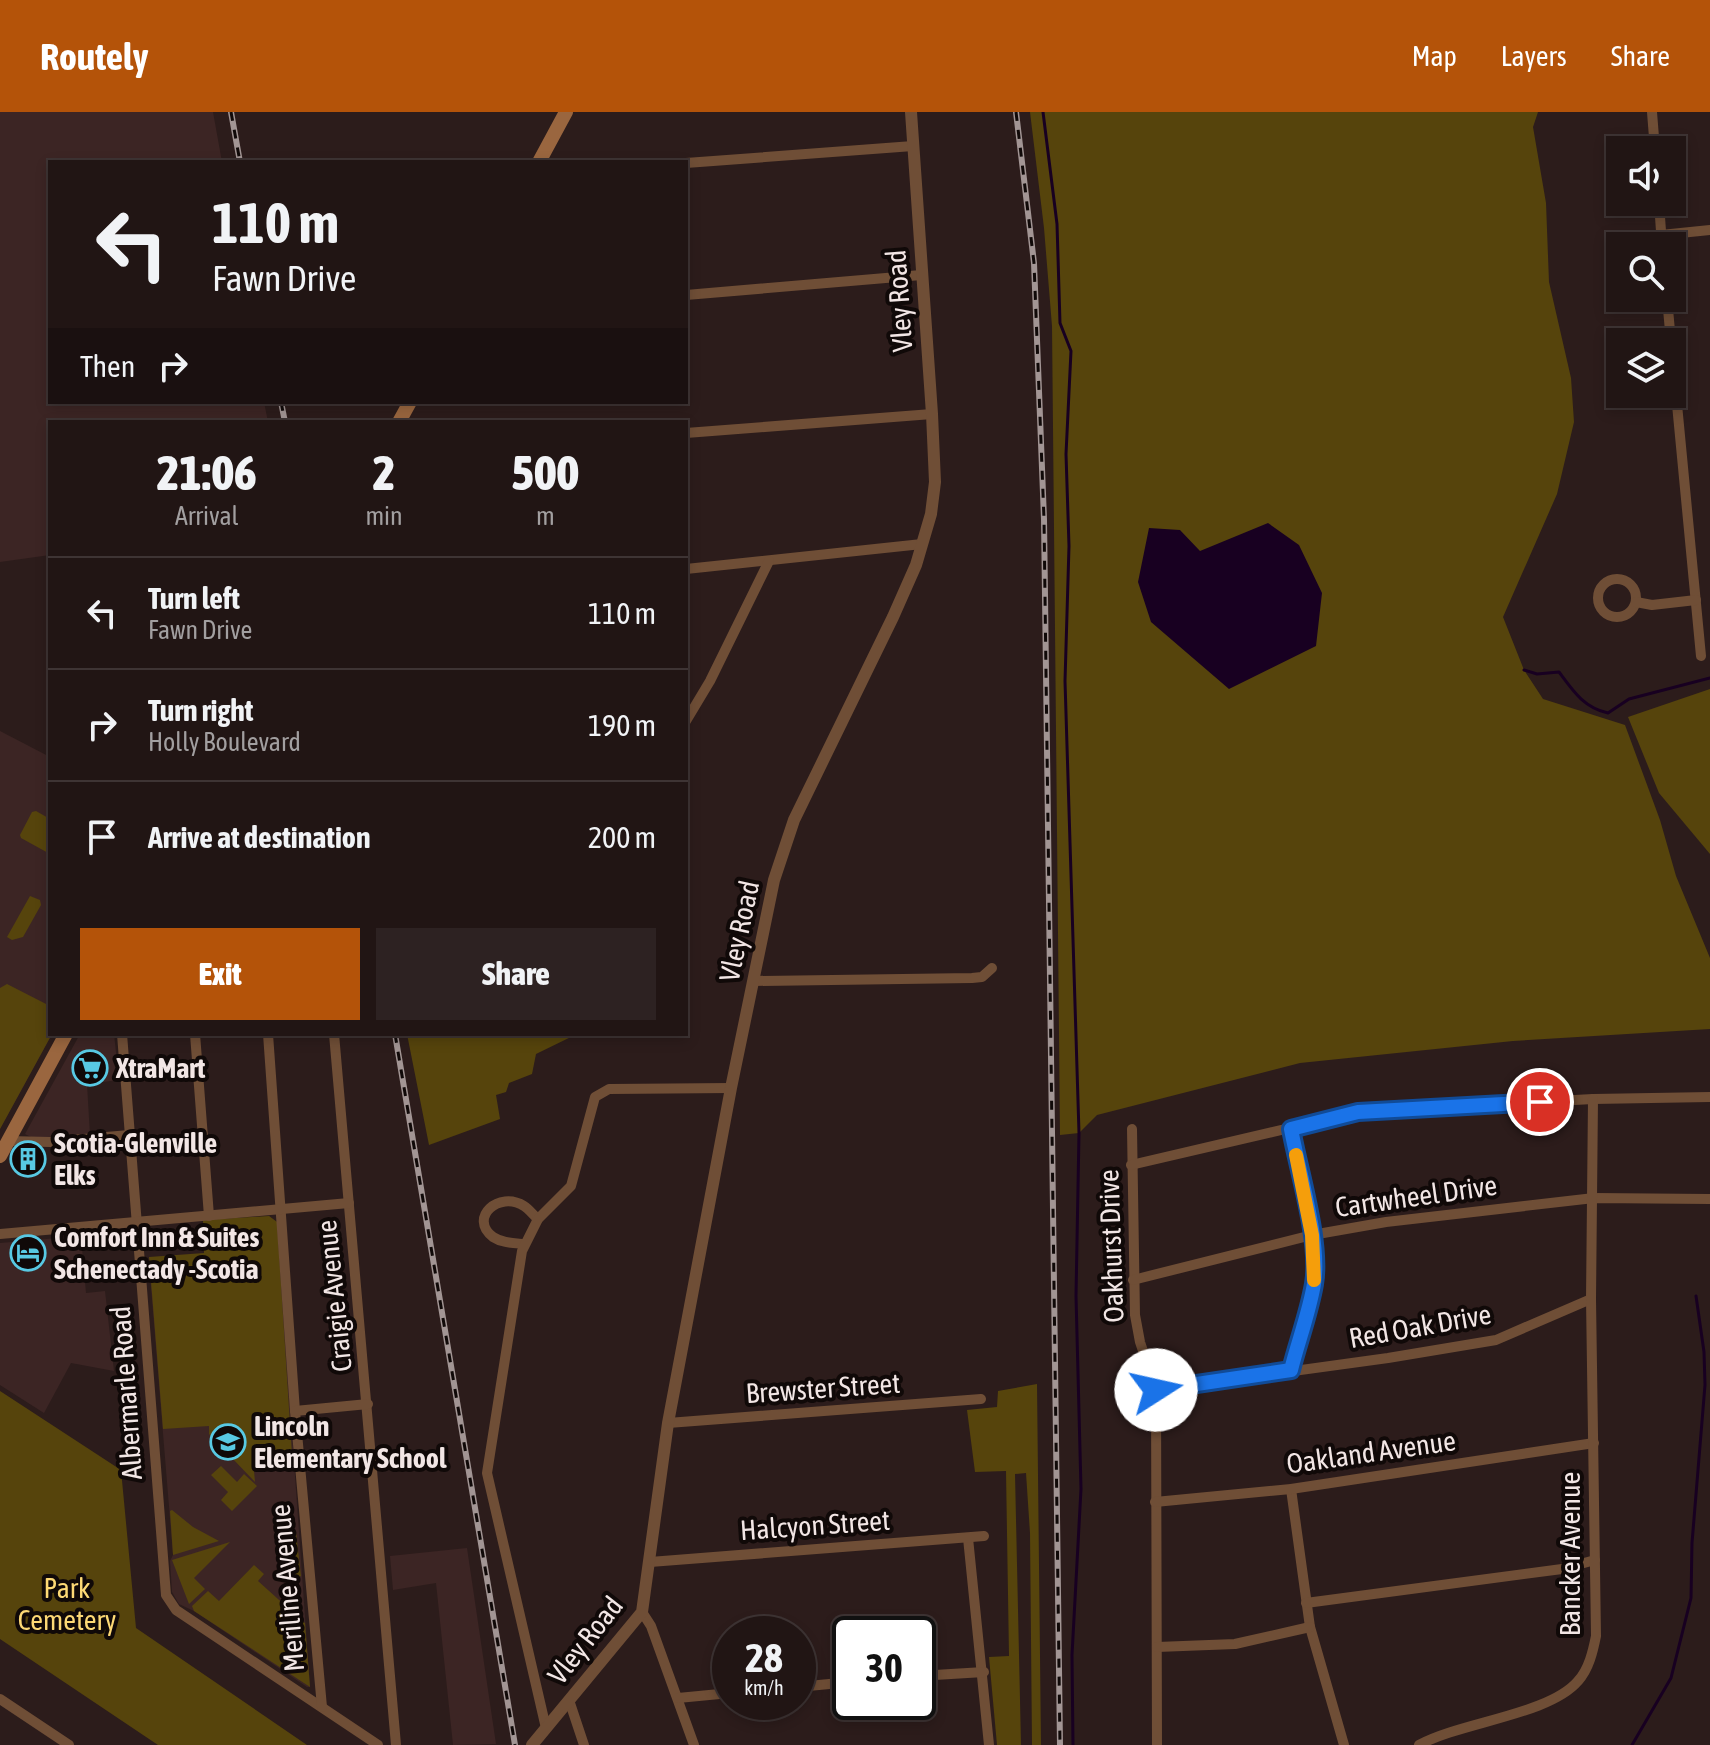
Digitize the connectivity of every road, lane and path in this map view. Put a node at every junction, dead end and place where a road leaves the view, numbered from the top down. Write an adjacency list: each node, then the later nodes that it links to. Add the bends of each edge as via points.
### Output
1 (566, 112): 6 (main road)
2 (911, 112): 5 (street, Vley Road)
3 (1652, 112): 4 (street)
4 (1654, 136)
5 (913, 146): 7 (street); 10 (street, Vley Road)
6 (540, 160)
7 (688, 163)
8 (1710, 230): 9 (street)
9 (1686, 235)
10 (921, 275): 11 (street); 13 (street, Vley Road)
11 (688, 295)
12 (1677, 408): 18 (street)
13 (932, 414): 14 (street); 15 (street, Vley Road, via 935,482)
14 (688, 433)
15 (922, 544): 16 (street); 23 (street, Vley Road, via 781,853)
16 (769, 561): 17 (street); 21 (street)
17 (688, 569)
18 (1696, 600): 19 (street); 20 (street)
19 (1636, 602)
20 (1701, 656)
21 (688, 718)
22 (992, 968): 23 (street, via 972,978)
23 (754, 981): 29 (street, Vley Road)
24 (65, 1036): 35 (main road)
25 (122, 1036): 34 (street, Albermarle Road)
26 (195, 1036): 42 (street)
27 (268, 1036): 41 (street, Meriline Avenue)
28 (334, 1036): 40 (street, Craigie Avenue)
29 (731, 1088): 43 (street, via 609,1089 595,1097 571,1186); 55 (street, Vley Road)
30 (1710, 1097): 31 (street)
31 (1593, 1099): 33 (street, via 1358,1112); 38 (street, Bancker Avenue)
32 (1132, 1129): 37 (street, Oakhurst Drive)
33 (1291, 1129): 37 (street); 46 (street)
34 (129, 1135): 35 (street); 44 (street, Albermarle Road)
35 (8, 1141): 36 (main road)
36 (0, 1156)
37 (1131, 1165): 48 (street, Oakhurst Drive)
38 (1594, 1198): 39 (street, Cartwheel Drive); 46 (street, Cartwheel Drive); 49 (street, Bancker Avenue)
39 (1710, 1199)
40 (349, 1203): 41 (street); 53 (street, Craigie Avenue)
41 (282, 1210): 42 (street); 54 (street, Meriline Avenue)
42 (209, 1216): 44 (street)
43 (538, 1219): 47 (street); 47 (street, via 513,1201 486,1212 491,1236)
44 (137, 1222): 45 (street); 73 (street, Albermarle Road, via 166,1595 170,1604)
45 (0, 1234)
46 (1312, 1235): 48 (street, Cartwheel Drive); 50 (street, via 1314,1284)
47 (524, 1244): 74 (street, via 487,1473)
48 (1133, 1280): 51 (street, Oakhurst Drive, via 1140,1342)
49 (1591, 1299): 50 (street, Red Oak Drive, via 1496,1340); 56 (street, Bancker Avenue)
50 (1291, 1370): 51 (street, Red Oak Drive)
51 (1156, 1390): 58 (street, Oakhurst Drive)
52 (981, 1399): 55 (street, Brewster Street)
53 (368, 1404): 54 (street); 77 (street, Craigie Avenue)
54 (295, 1411): 73 (street, Meriline Avenue)
55 (668, 1423): 62 (street, Vley Road)
56 (1594, 1443): 57 (street, Oakland Avenue); 61 (street, Bancker Avenue)
57 (1291, 1489): 58 (street, Oakland Avenue); 63 (street)
58 (1155, 1502): 66 (street, Oakhurst Drive)
59 (984, 1536): 60 (street, Halcyon Street)
60 (968, 1538): 62 (street, Halcyon Street); 67 (street)
61 (1595, 1560): 63 (street, via 1562,1569); 84 (street, Bancker Avenue, via 1596,1636 1578,1681 1555,1699)
62 (650, 1562): 64 (street, Vley Road)
63 (1306, 1603): 65 (street)
64 (642, 1612): 70 (street); 72 (street, Vley Road)
65 (1310, 1627): 66 (street, via 1235,1644); 83 (street)
66 (1157, 1647): 82 (street, Oakhurst Drive)
67 (984, 1672): 68 (street); 81 (street)
68 (936, 1675)
69 (712, 1695): 70 (street)
70 (678, 1698): 80 (street)
71 (0, 1699): 75 (street)
72 (569, 1700): 74 (street, Vley Road); 79 (street)
73 (322, 1707): 76 (street)
74 (546, 1728): 78 (street, Vley Road)
75 (69, 1745)
76 (378, 1745)
77 (396, 1745)
78 (532, 1745)
79 (584, 1745)
80 (694, 1745)
81 (989, 1745)
82 (1157, 1745)
83 (1344, 1745)
84 (1419, 1745)

